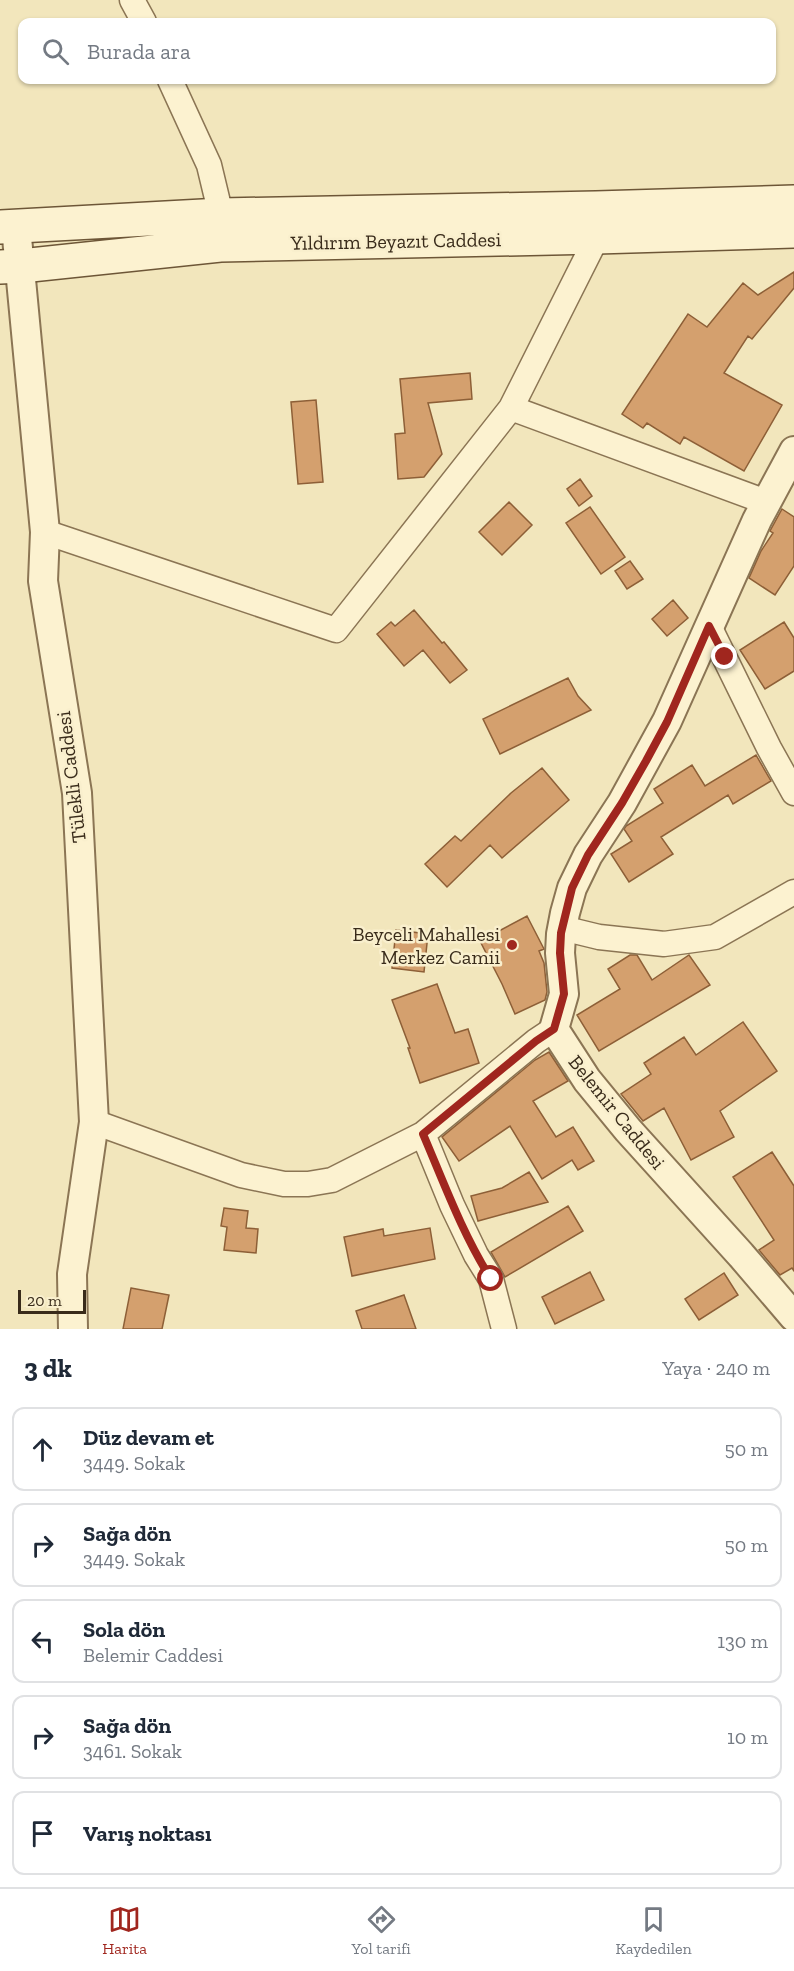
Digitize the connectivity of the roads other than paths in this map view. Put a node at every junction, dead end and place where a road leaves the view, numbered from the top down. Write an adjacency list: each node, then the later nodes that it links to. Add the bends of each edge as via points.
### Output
1 (132, 0): 2 (street)
2 (142, 18)
3 (172, 84): 5 (street, via 209,165)
4 (794, 202): 5 (main road, Yıldırım Beyazıt Caddesi)
5 (221, 215): 6 (main road, Yıldırım Beyazıt Caddesi)
6 (8, 227): 9 (street, Tülekli Caddesi)
7 (794, 231): 8 (main road, Yıldırım Beyazıt Caddesi)
8 (597, 237): 9 (main road, Yıldırım Beyazıt Caddesi, via 220,244); 10 (street)
9 (10, 266): 13 (street, Tülekli Caddesi)
10 (511, 408): 12 (street); 13 (street, via 336,630)
11 (794, 451): 12 (street)
12 (766, 502): 14 (street)
13 (45, 532): 19 (street, Tülekli Caddesi, via 43,580 77,793)
14 (709, 626): 15 (street); 17 (street, via 667,722 588,855 572,888)
15 (794, 793)
16 (794, 892): 17 (street, via 715,937 664,944 599,937)
17 (562, 928): 18 (street, via 564,994)
18 (554, 1029): 20 (street); 21 (street, Belemir Caddesi, via 586,1080)
19 (94, 1122): 20 (street, via 241,1175 284,1184 332,1180); 22 (street, Tülekli Caddesi, via 72,1274)
20 (423, 1134): 23 (street, via 460,1222 491,1279)
21 (794, 1317)
22 (73, 1329)
23 (504, 1329)

